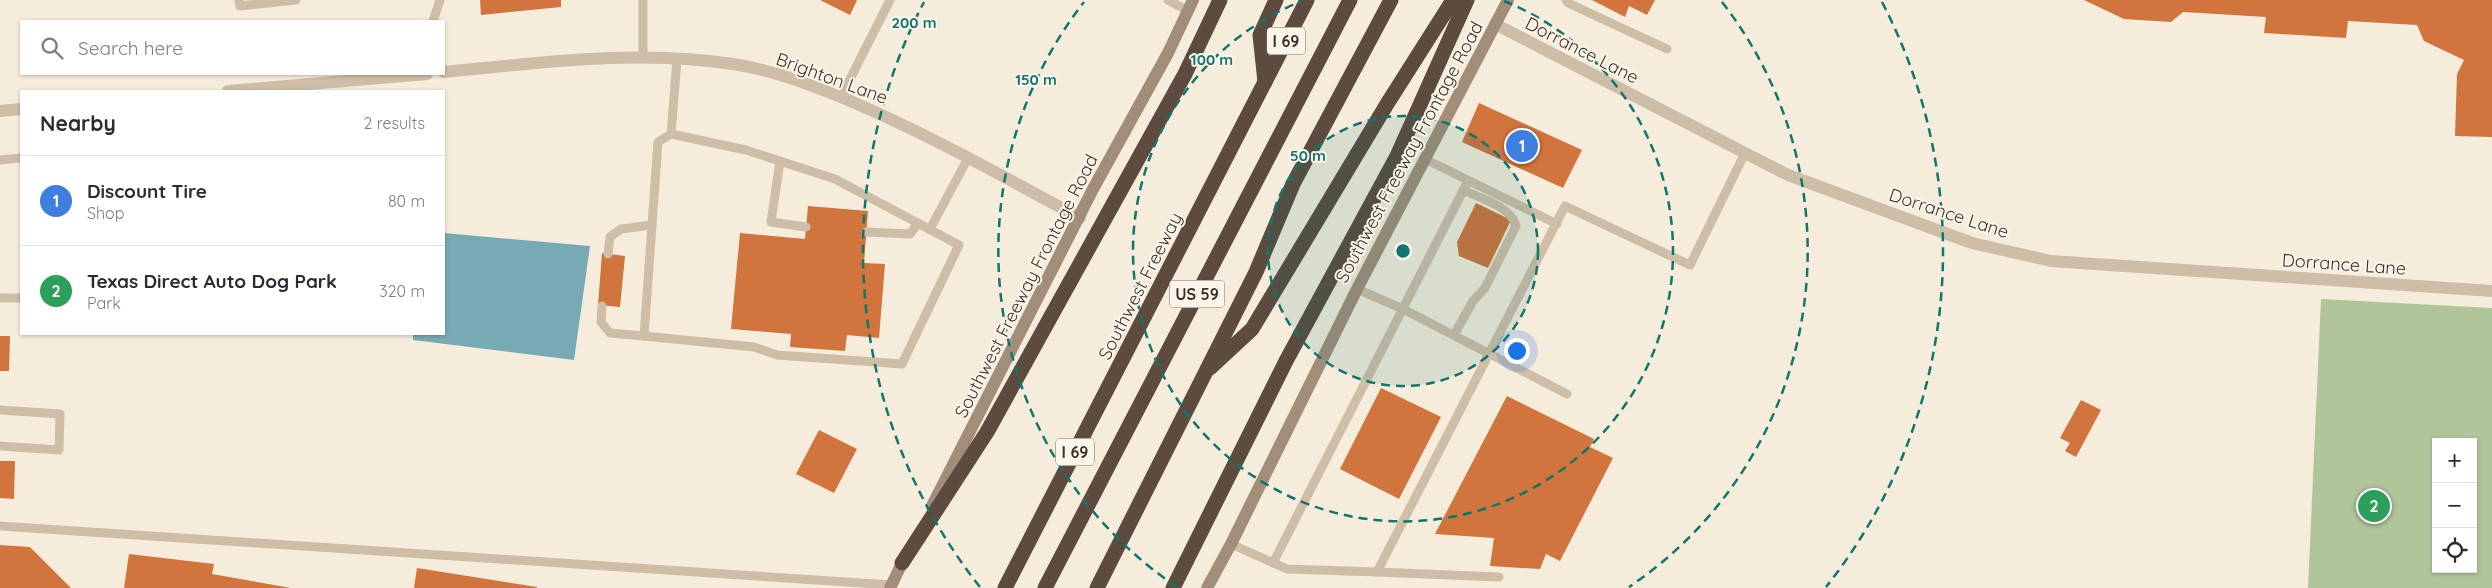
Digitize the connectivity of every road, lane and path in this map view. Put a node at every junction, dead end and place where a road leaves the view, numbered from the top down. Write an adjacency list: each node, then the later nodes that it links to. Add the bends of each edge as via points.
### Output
1 (239, 0): 2 (lane, via 240,6)
2 (296, 0)
3 (440, 0): 17 (lane)
4 (643, 0): 20 (lane)
5 (890, 0): 26 (lane)
6 (1168, 0): 16 (lane)
7 (1220, 0): 61 (highway, via 1185,74 987,432)
8 (1276, 0): 24 (highway, via 1260,35)
9 (1307, 0): 24 (highway, Southwest Freeway / I 69)
10 (1350, 0): 67 (highway, US 59)
11 (1391, 0): 55 (highway, via 1294,184 1256,272)
12 (1453, 0): 55 (highway, via 1252,329)
13 (1467, 0): 69 (highway, via 1397,156 1286,361)
14 (1508, 0): 18 (main road, Southwest Freeway Frontage Road)
15 (1566, 0): 19 (lane)
16 (1191, 5): 38 (main road, Southwest Freeway Frontage Road)
17 (433, 20)
18 (1495, 24): 30 (street, Dorrance Lane); 33 (main road, Southwest Freeway Frontage Road)
19 (1667, 48)
20 (643, 58): 21 (street, Brighton Lane); 22 (street, Brighton Lane)
21 (677, 59): 26 (street, Brighton Lane, via 734,64 792,78); 29 (lane)
22 (445, 72)
23 (410, 75): 25 (street)
24 (1265, 82): 66 (highway, Southwest Freeway / I 69)
25 (239, 90)
26 (841, 97): 32 (street, Brighton Lane)
27 (20, 109): 28 (street)
28 (0, 111)
29 (671, 134): 35 (lane, via 746,150); 41 (lane, via 658,142)
30 (1745, 153): 40 (lane, via 1690,265 1565,206); 47 (street, Dorrance Lane, via 1788,175 1972,243 2051,261)
31 (20, 158): 34 (lane)
32 (968, 158): 38 (street, Brighton Lane); 43 (lane)
33 (1424, 159): 36 (lane); 46 (main road, Southwest Freeway Frontage Road)
34 (0, 160)
35 (780, 161): 39 (lane, via 835,179); 42 (lane, via 771,222)
36 (1468, 181): 37 (lane); 40 (lane)
37 (1463, 190): 51 (lane); 52 (lane, via 1507,212 1514,218 1516,226 1485,288 1473,300)
38 (1080, 218): 61 (main road, Southwest Freeway Frontage Road)
39 (918, 224): 43 (lane); 44 (lane, via 910,234)
40 (1557, 224): 54 (lane)
41 (652, 225): 45 (lane, via 620,229 610,238); 53 (lane)
42 (806, 227)
43 (930, 229): 53 (lane, via 959,245 902,364 777,355 754,346)
44 (866, 232)
45 (608, 254)
46 (1357, 289): 51 (lane); 60 (main road, Southwest Freeway Frontage Road)
47 (2492, 291)
48 (0, 298): 49 (lane)
49 (20, 298)
50 (602, 306): 53 (lane, via 601,322 610,333)
51 (1403, 310): 52 (lane); 62 (lane)
52 (1454, 335): 54 (lane)
53 (644, 336)
54 (1490, 354): 56 (lane); 63 (lane)
55 (1202, 376): 68 (highway)
56 (1567, 394)
57 (0, 410): 58 (lane, via 60,414 59,450)
58 (0, 446)
59 (0, 526): 65 (lane)
60 (1231, 544): 62 (lane); 70 (main road, Southwest Freeway Frontage Road)
61 (902, 563): 65 (main road, Southwest Freeway Frontage Road)
62 (1273, 563): 63 (lane, via 1287,569)
63 (1377, 572): 64 (lane)
64 (1499, 577)
65 (891, 586)
66 (1005, 588)
67 (1044, 588)
68 (1096, 588)
69 (1173, 588)
70 (1206, 588)

